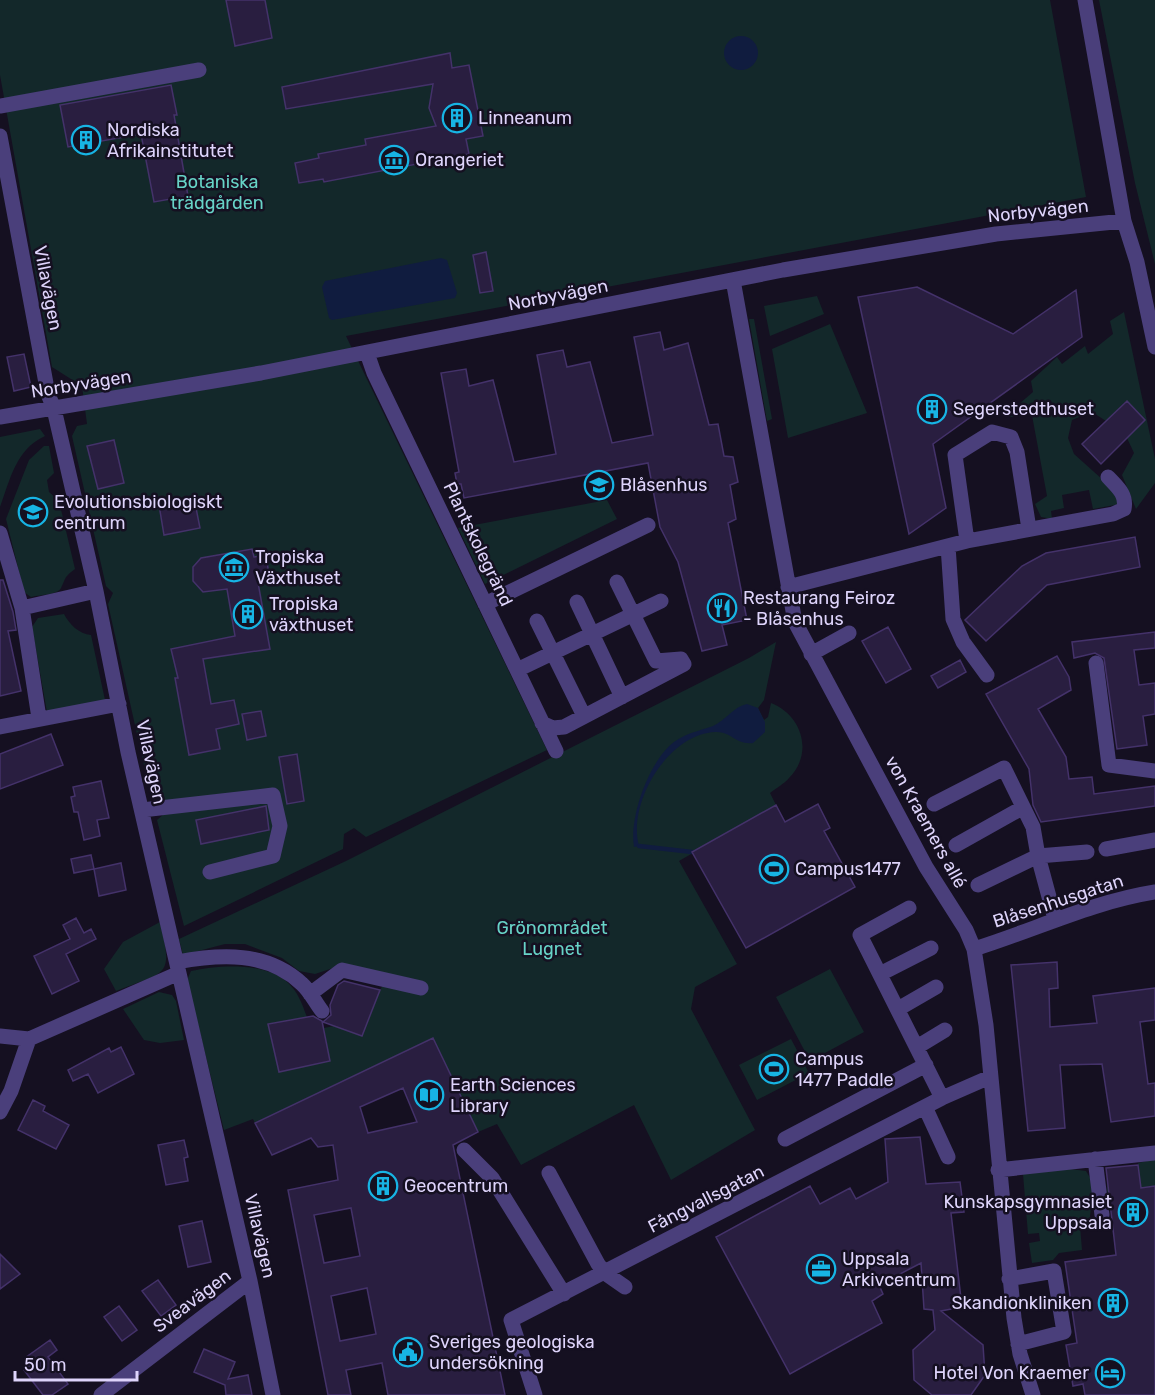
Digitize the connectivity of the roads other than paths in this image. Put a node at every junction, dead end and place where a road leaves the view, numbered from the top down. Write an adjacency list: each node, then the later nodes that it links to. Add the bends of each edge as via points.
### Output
1 (1085, 0): 5 (street)
2 (199, 70): 3 (street)
3 (0, 106)
4 (0, 136): 9 (street, Villavägen)
5 (1124, 221): 6 (street, Norbyvägen, via 996,234); 7 (street)
6 (733, 280): 8 (street, Norbyvägen); 18 (street, von Kraemers allé)
7 (1155, 347)
8 (367, 353): 9 (street, Norbyvägen); 22 (street, Plantskolegränd)
9 (54, 409): 10 (street, Norbyvägen); 19 (street, Villavägen)
10 (0, 417)
11 (1108, 477): 13 (street, via 1123,492 1124,509)
12 (648, 525): 22 (street)
13 (1029, 529): 15 (street); 15 (street, via 1017,452 1011,437 992,432 955,455)
14 (0, 533): 23 (street)
15 (967, 541): 16 (street)
16 (948, 546): 18 (street); 32 (street, via 952,619)
17 (617, 582): 24 (street)
18 (788, 587): 29 (street, von Kraemers allé, via 795,622)
19 (96, 591): 23 (street); 34 (street, Villavägen)
20 (661, 601): 24 (street)
21 (577, 602): 27 (street)
22 (485, 604): 31 (street, Plantskolegränd)
23 (22, 608): 36 (street)
24 (633, 614): 27 (street); 33 (street, via 656,661 681,659 684,664)
25 (537, 621): 28 (street)
26 (849, 633): 29 (street)
27 (592, 634): 28 (street); 33 (street)
28 (553, 652): 31 (street); 35 (street)
29 (811, 654): 55 (street, von Kraemers allé)
30 (1096, 663): 40 (street, via 1109,765)
31 (517, 670): 37 (street, Plantskolegränd)
32 (987, 675)
33 (622, 697): 35 (street)
34 (119, 704): 36 (street); 43 (street, Villavägen)
35 (584, 716): 37 (street, via 564,728)
36 (39, 718): 38 (street)
37 (542, 723): 39 (street, Plantskolegränd)
38 (0, 727)
39 (556, 751)
40 (1155, 771)
41 (934, 804): 42 (street, via 1004,768)
42 (1022, 808): 45 (street); 48 (street, via 1034,827)
43 (142, 810): 49 (street, via 273,795 280,826 273,856); 56 (street, Villavägen)
44 (1155, 840): 46 (street)
45 (956, 845)
46 (1106, 849)
47 (1087, 852): 48 (street)
48 (1038, 856): 50 (street); 53 (street)
49 (210, 872)
50 (978, 885)
51 (1155, 892): 53 (street, Blåsenhusgatan)
52 (909, 908): 57 (street, via 860,935)
53 (1055, 918): 55 (street, Blåsenhusgatan)
54 (931, 948): 57 (street)
55 (974, 949): 68 (street, von Kraemers allé)
56 (178, 968): 60 (street, via 215,956 258,960 285,972); 65 (street); 82 (street, Villavägen)
57 (880, 974): 61 (street)
58 (936, 987): 61 (street)
59 (422, 988): 60 (street, via 342,970)
60 (310, 994): 62 (street)
61 (898, 1009): 66 (street)
62 (321, 1011)
63 (945, 1030): 66 (street)
64 (0, 1036): 65 (street)
65 (29, 1039): 71 (street)
66 (916, 1047): 67 (street)
67 (926, 1065): 69 (street); 72 (street)
68 (990, 1077): 69 (street, Fångvallsgatan); 77 (street, von Kraemers allé)
69 (942, 1098): 70 (street, Fångvallsgatan)
70 (925, 1107): 75 (street); 80 (street, Fångvallsgatan)
71 (0, 1112)
72 (785, 1139)
73 (464, 1150): 84 (street, via 492,1178)
74 (1155, 1153): 76 (street)
75 (948, 1157)
76 (1095, 1159): 77 (street); 79 (street)
77 (998, 1170): 81 (street, von Kraemers allé)
78 (549, 1173): 80 (street)
79 (1102, 1215)
80 (604, 1273): 83 (street); 84 (street, Fångvallsgatan)
81 (1009, 1279): 85 (street, von Kraemers allé); 85 (street, via 1054,1271 1064,1332)
82 (250, 1281): 86 (street, Sveavägen); 87 (street, Villavägen)
83 (625, 1287)
84 (564, 1294): 88 (street, Fångvallsgatan, via 511,1320)
85 (1018, 1344): 89 (street, von Kraemers allé)
86 (101, 1395)
87 (273, 1395)
88 (535, 1395)
89 (1033, 1395)

